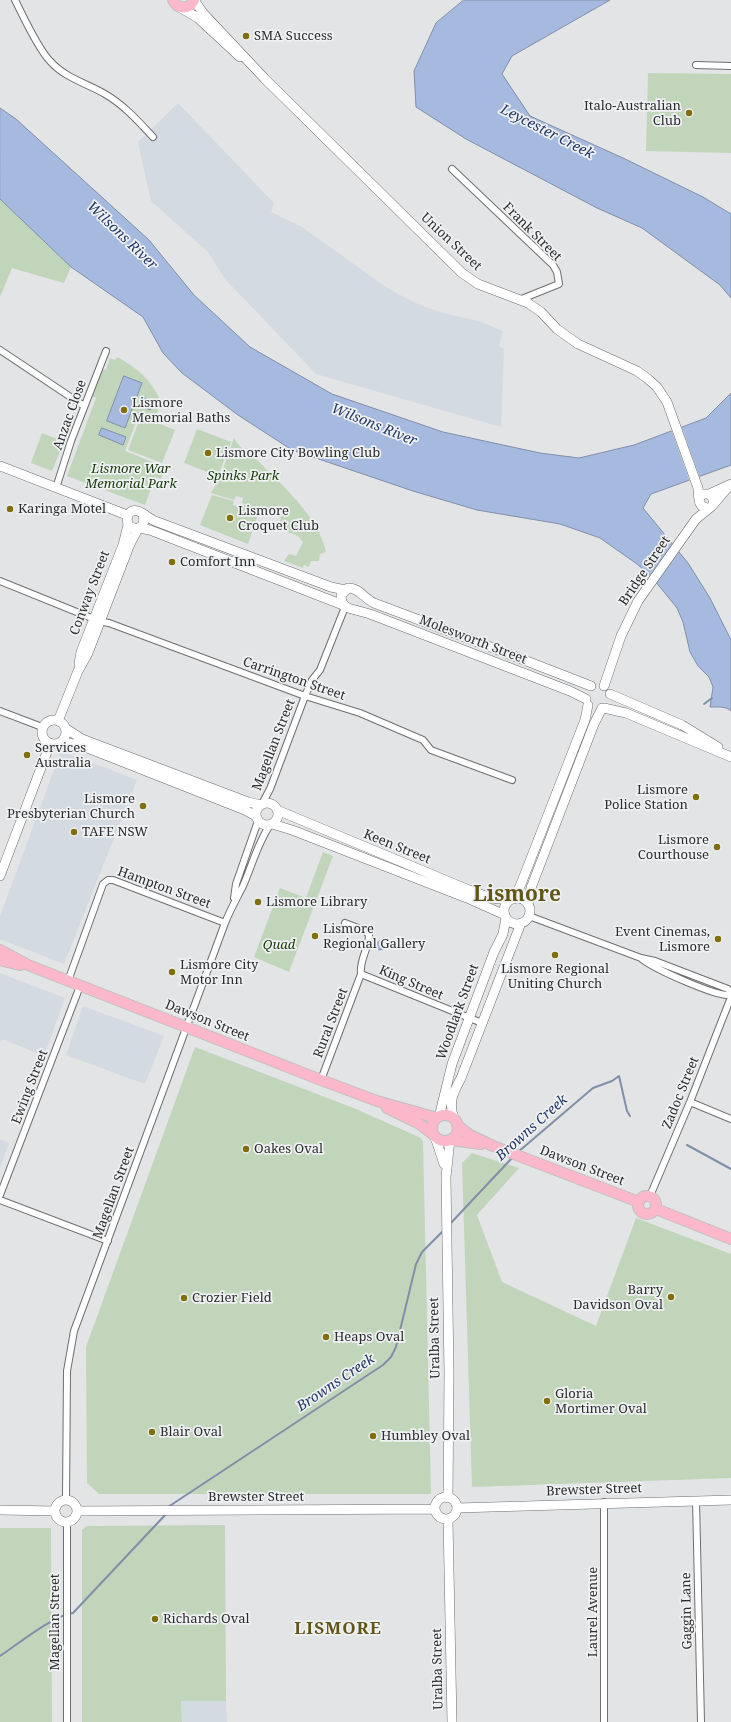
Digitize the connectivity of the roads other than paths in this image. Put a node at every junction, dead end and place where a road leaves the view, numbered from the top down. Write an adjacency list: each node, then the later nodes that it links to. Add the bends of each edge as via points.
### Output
1 (15, 0): 8 (street, via 48,60 66,75 118,103)
2 (173, 0): 4 (main road)
3 (194, 0): 4 (main road, via 189,6); 7 (street, Union Street)
4 (181, 8): 7 (street, Union Street, via 198,18)
5 (696, 65): 6 (street)
6 (731, 66)
7 (265, 79): 10 (street, Union Street, via 462,273 478,284)
8 (153, 137)
9 (452, 169): 10 (street, Frank Street, via 553,265 557,272 558,284)
10 (519, 300): 17 (street, Union Street, via 535,308 578,344 637,371 657,387 667,402)
11 (0, 350): 13 (street)
12 (106, 351): 13 (street, Anzac Close)
13 (84, 406): 16 (street, Anzac Close)
14 (0, 466): 16 (street)
15 (730, 484): 17 (street)
16 (56, 488): 19 (street)
17 (704, 499): 28 (street, Bridge Street, via 696,519 635,606)
18 (143, 515): 19 (street, via 135,511); 20 (street, via 144,521); 22 (street, via 331,587)
19 (127, 520): 20 (street, via 132,528); 25 (street, Conway Street, via 123,545)
20 (139, 528): 24 (street, Molesworth Street); 25 (street, Conway Street)
21 (0, 581): 25 (street, Carrington Street)
22 (345, 590): 23 (street, via 355,589); 24 (street, via 341,598)
23 (360, 595): 24 (street, via 359,604); 27 (street, Molesworth Street, via 379,605)
24 (346, 607): 30 (street, Magellan Street, via 320,670); 31 (street, Molesworth Street, via 563,688)
25 (97, 620): 26 (street, Conway Street, via 88,653); 26 (street, Conway Street, via 81,652); 30 (street, Carrington Street)
26 (78, 671): 34 (street, Conway Street)
27 (591, 686): 28 (street); 31 (street, via 586,692)
28 (604, 686): 29 (street)
29 (610, 694): 32 (street, via 609,702); 39 (street, via 682,725)
30 (305, 696): 40 (street, Carrington Street, via 360,714 423,740 431,750); 41 (street, Magellan Street)
31 (587, 702): 32 (street, via 596,709); 46 (street, via 585,720 522,884)
32 (603, 708): 39 (street, via 623,711); 48 (street, via 531,888)
33 (0, 711): 35 (street)
34 (58, 721): 35 (street, via 47,722); 36 (street)
35 (42, 727): 38 (street, via 44,739)
36 (65, 728): 37 (street, via 65,736); 41 (street, via 82,739 240,799)
37 (61, 742): 38 (street); 43 (street, via 80,745 245,810)
38 (50, 744): 45 (street)
39 (731, 757)
40 (512, 780)
41 (262, 804): 42 (street, via 273,805); 43 (street, via 256,811)
42 (278, 810): 44 (street, via 277,820); 46 (street, Keen Street, via 469,890 491,898)
43 (257, 818): 44 (street, via 264,825); 47 (street, Magellan Street, via 236,884)
44 (271, 825): 47 (street, Magellan Street, via 260,842 243,887); 50 (street, Keen Street, via 292,830 482,904)
45 (0, 876)
46 (512, 900): 48 (street, via 522,899); 50 (street, via 505,907)
47 (233, 903): 51 (street, Magellan Street)
48 (528, 904): 49 (street)
49 (529, 916): 53 (street); 60 (street, via 728,989)
50 (505, 917): 53 (street, via 513,923); 61 (street, Woodlark Street, via 503,934)
51 (225, 923): 58 (street, Hampton Street, via 108,880 104,884); 63 (street, Magellan Street)
52 (345, 923): 57 (street, King Street, via 366,931 369,935 360,967)
53 (521, 924): 62 (street, Woodlark Street)
54 (0, 950): 56 (main road, Dawson Street)
55 (0, 960): 56 (main road, Dawson Street)
56 (28, 965): 58 (main road, Dawson Street)
57 (361, 974): 61 (street, King Street); 64 (street, Rural Street)
58 (68, 981): 59 (main road, Dawson Street)
59 (80, 986): 63 (main road, Dawson Street); 74 (street, Ewing Street)
60 (731, 995): 66 (street, Zadoc Street)
61 (469, 1018): 62 (street, King Street); 67 (street, Woodlark Street, via 452,1064)
62 (482, 1023): 69 (street, Woodlark Street, via 461,1078 452,1093 451,1106)
63 (186, 1027): 64 (main road, Dawson Street); 80 (street, Magellan Street)
64 (321, 1080): 65 (main road, Dawson Street)
65 (377, 1101): 67 (main road, Dawson Street); 70 (main road, Dawson Street, via 418,1123)
66 (690, 1102): 68 (street); 75 (street, Zadoc Street)
67 (438, 1117): 69 (main road, via 448,1116); 70 (main road, via 432,1128)
68 (731, 1119)
69 (456, 1122): 71 (main road, via 457,1132); 72 (main road, Dawson Street, via 470,1135)
70 (434, 1136): 71 (main road, via 444,1141); 73 (street, Uralba Street, via 442,1152)
71 (451, 1140): 72 (main road, Dawson Street); 73 (street, Uralba Street)
72 (493, 1146): 77 (main road, Dawson Street)
73 (446, 1177): 81 (street, Uralba Street)
74 (0, 1195)
75 (650, 1196): 77 (main road, via 642,1198); 78 (main road, via 655,1200)
76 (0, 1200): 80 (street)
77 (639, 1202): 78 (main road, via 639,1208 644,1213 649,1214)
78 (656, 1209): 79 (main road)
79 (731, 1239)
80 (108, 1241): 82 (street, Magellan Street, via 74,1331 66,1371)
81 (448, 1498): 86 (street, via 454,1501); 87 (street, via 439,1500)
82 (66, 1500): 89 (street, via 74,1503); 90 (street, via 58,1503)
83 (696, 1500): 84 (street, Brewster Street); 85 (street, Brewster Street); 96 (street, Gaggin Lane)
84 (731, 1500)
85 (604, 1502): 86 (street, Brewster Street); 95 (street, Laurel Avenue)
86 (457, 1508): 91 (street, via 454,1517)
87 (435, 1509): 89 (street, Brewster Street); 91 (street, via 438,1516)
88 (0, 1510): 90 (street)
89 (77, 1511): 92 (street, via 73,1519)
90 (55, 1512): 92 (street, via 60,1520)
91 (448, 1519): 94 (street, Uralba Street)
92 (67, 1522): 93 (street, Magellan Street)
93 (67, 1722)
94 (452, 1722)
95 (604, 1722)
96 (701, 1722)

